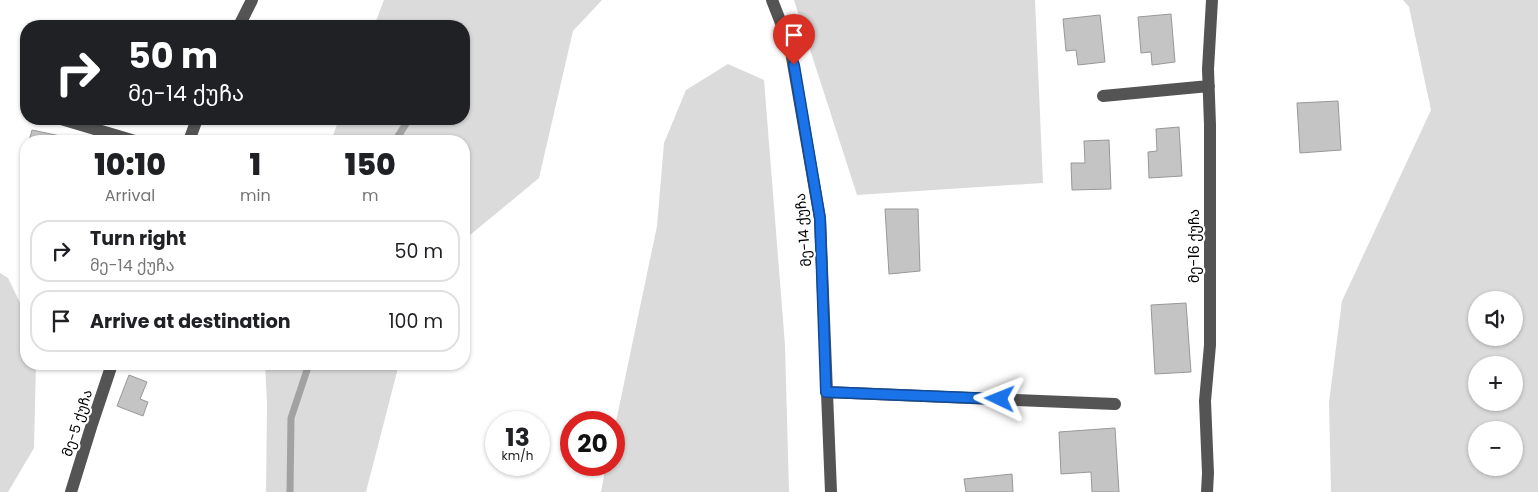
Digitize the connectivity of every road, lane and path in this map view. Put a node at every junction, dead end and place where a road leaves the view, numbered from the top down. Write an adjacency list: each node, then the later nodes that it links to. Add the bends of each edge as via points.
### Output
1 (252, 0): 4 (street)
2 (772, 0): 10 (street, მე-14 ქუჩა, via 790,46 820,218)
3 (1212, 0): 5 (street, მე-16 ქუჩა)
4 (242, 20)
5 (1209, 86): 6 (street); 14 (street, მე-16 ქუჩა)
6 (1102, 96)
7 (81, 125): 8 (street)
8 (115, 135)
9 (110, 370): 12 (street, მე-5 ქუჩა)
10 (826, 392): 11 (street); 13 (street, მე-14 ქუჩა)
11 (1115, 404)
12 (71, 492)
13 (831, 492)
14 (1207, 492)

